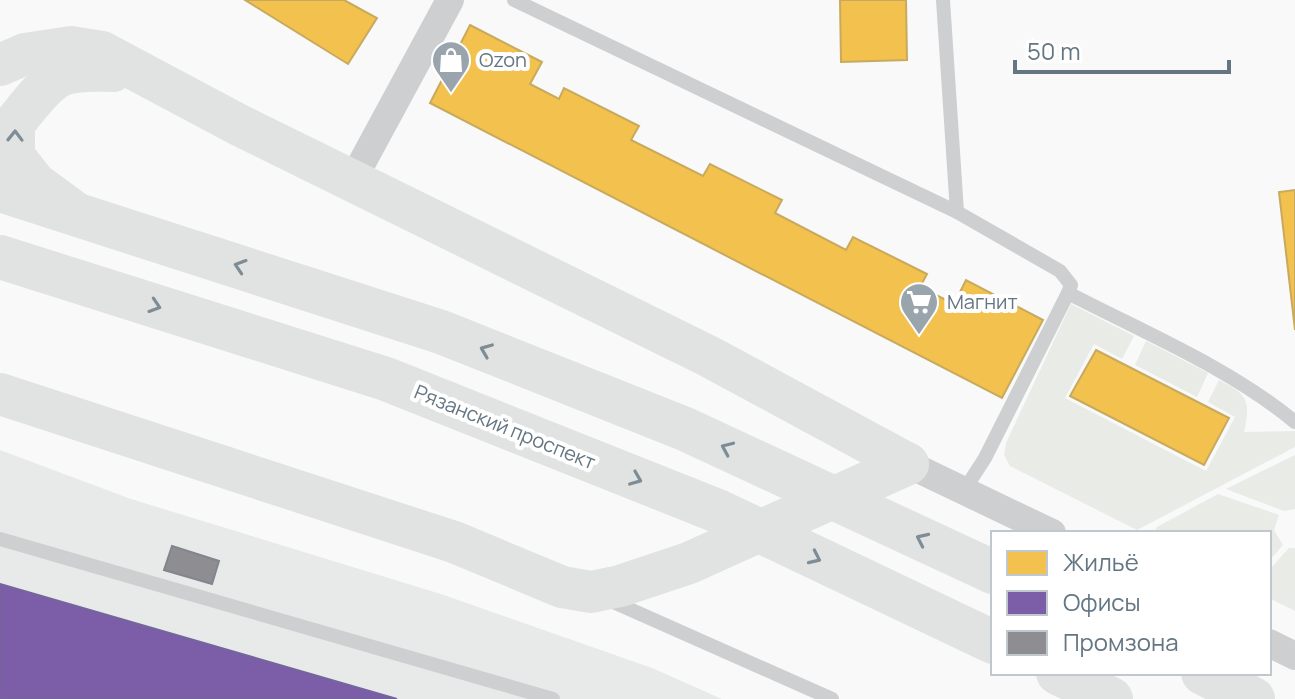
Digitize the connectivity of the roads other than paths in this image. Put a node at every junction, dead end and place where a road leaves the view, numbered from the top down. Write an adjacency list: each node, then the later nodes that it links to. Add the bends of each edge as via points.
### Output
1 (514, 0): 8 (lane)
2 (943, 0): 8 (lane)
3 (441, 3): 6 (street)
4 (0, 65): 5 (street, via 25,54 71,47 102,52)
5 (139, 71): 6 (street); 9 (street, one-way to 5, via 35,183 14,156 14,124 61,75)
6 (352, 181): 16 (street, via 708,356)
7 (0, 190): 9 (main road)
8 (957, 212): 13 (lane, via 1060,271 1071,285)
9 (77, 214): 20 (main road, one-way to 9, via 685,429 441,332)
10 (0, 257): 12 (main road, Рязанский проспект)
11 (0, 276): 12 (street)
12 (81, 282): 22 (main road, Рязанский проспект, one-way to 22, via 386,379 720,512)
13 (1068, 293): 15 (lane, via 1219,372); 17 (lane)
14 (4, 394): 21 (street, via 454,542 562,587)
15 (1295, 422)
16 (908, 464): 17 (street); 21 (street, via 689,563)
17 (965, 489): 18 (street)
18 (1048, 531)
19 (0, 539): 27 (lane)
20 (991, 571)
21 (591, 592): 28 (lane)
22 (991, 641)
23 (1271, 644): 24 (street)
24 (1295, 656)
25 (1062, 675): 29 (main road)
26 (1207, 675): 30 (main road)
27 (553, 699)
28 (832, 699)
29 (1111, 699)
30 (1253, 699)

